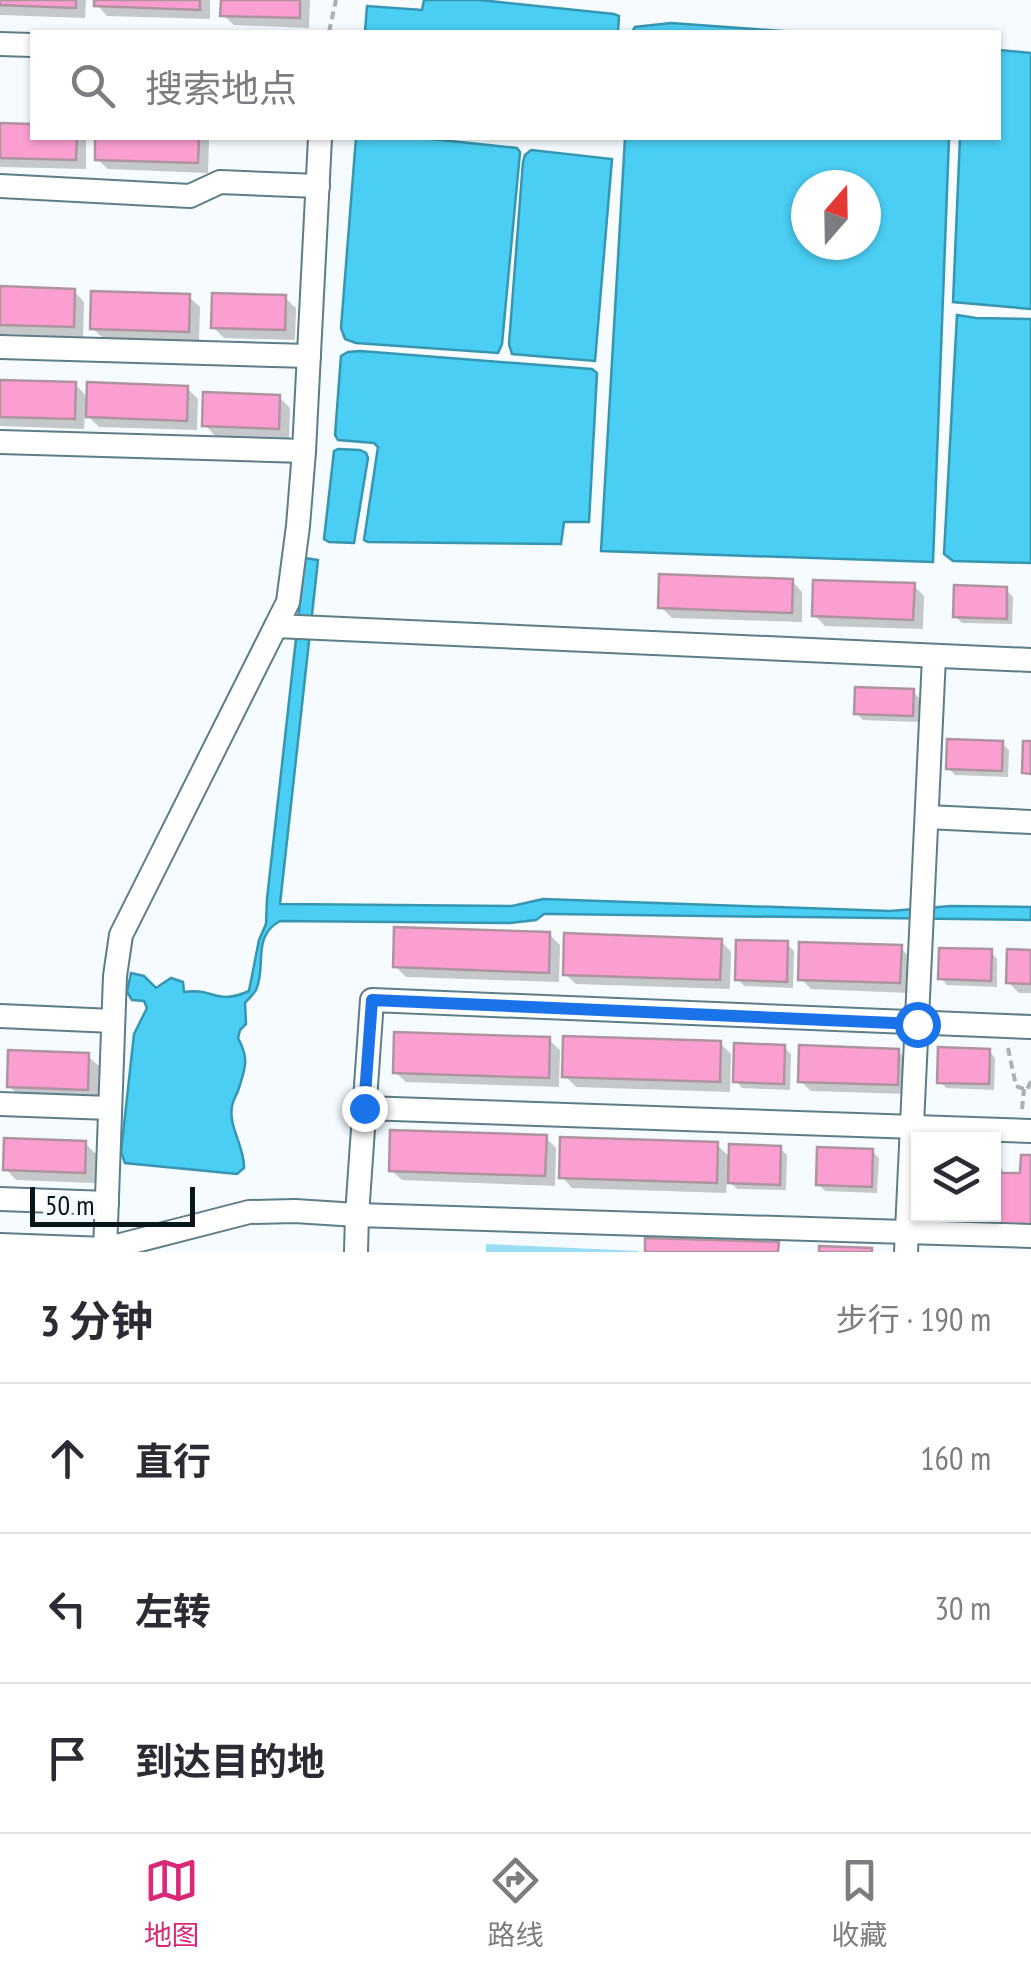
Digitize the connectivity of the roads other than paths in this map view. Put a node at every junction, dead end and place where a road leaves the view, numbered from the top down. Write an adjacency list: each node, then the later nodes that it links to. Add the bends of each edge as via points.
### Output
1 (0, 44): 2 (street)
2 (30, 45)
3 (320, 140): 5 (street)
4 (0, 186): 5 (street, via 190,196 220,182)
5 (318, 186): 7 (street)
6 (0, 347): 7 (street)
7 (309, 356): 9 (street)
8 (0, 442): 9 (street)
9 (304, 451): 10 (street, via 288,602)
10 (276, 626): 11 (street); 16 (street, via 121,935)
11 (934, 656): 12 (street); 13 (street)
12 (1031, 660)
13 (927, 817): 14 (street); 17 (street)
14 (1031, 822)
15 (0, 1016): 16 (street)
16 (113, 1021): 20 (street)
17 (917, 1024): 18 (street); 21 (street, via 372,1000); 22 (street)
18 (1031, 1027)
19 (0, 1104): 20 (street)
20 (110, 1108): 25 (street)
21 (364, 1108): 22 (street); 26 (street)
22 (912, 1128): 23 (street); 28 (street)
23 (1031, 1131)
24 (0, 1198): 25 (street)
25 (107, 1204): 30 (street)
26 (357, 1215): 28 (street); 30 (street, via 249,1212); 31 (street)
27 (1031, 1236): 28 (street)
28 (907, 1242)
29 (0, 1245): 30 (street)
30 (105, 1251)
31 (356, 1252)

